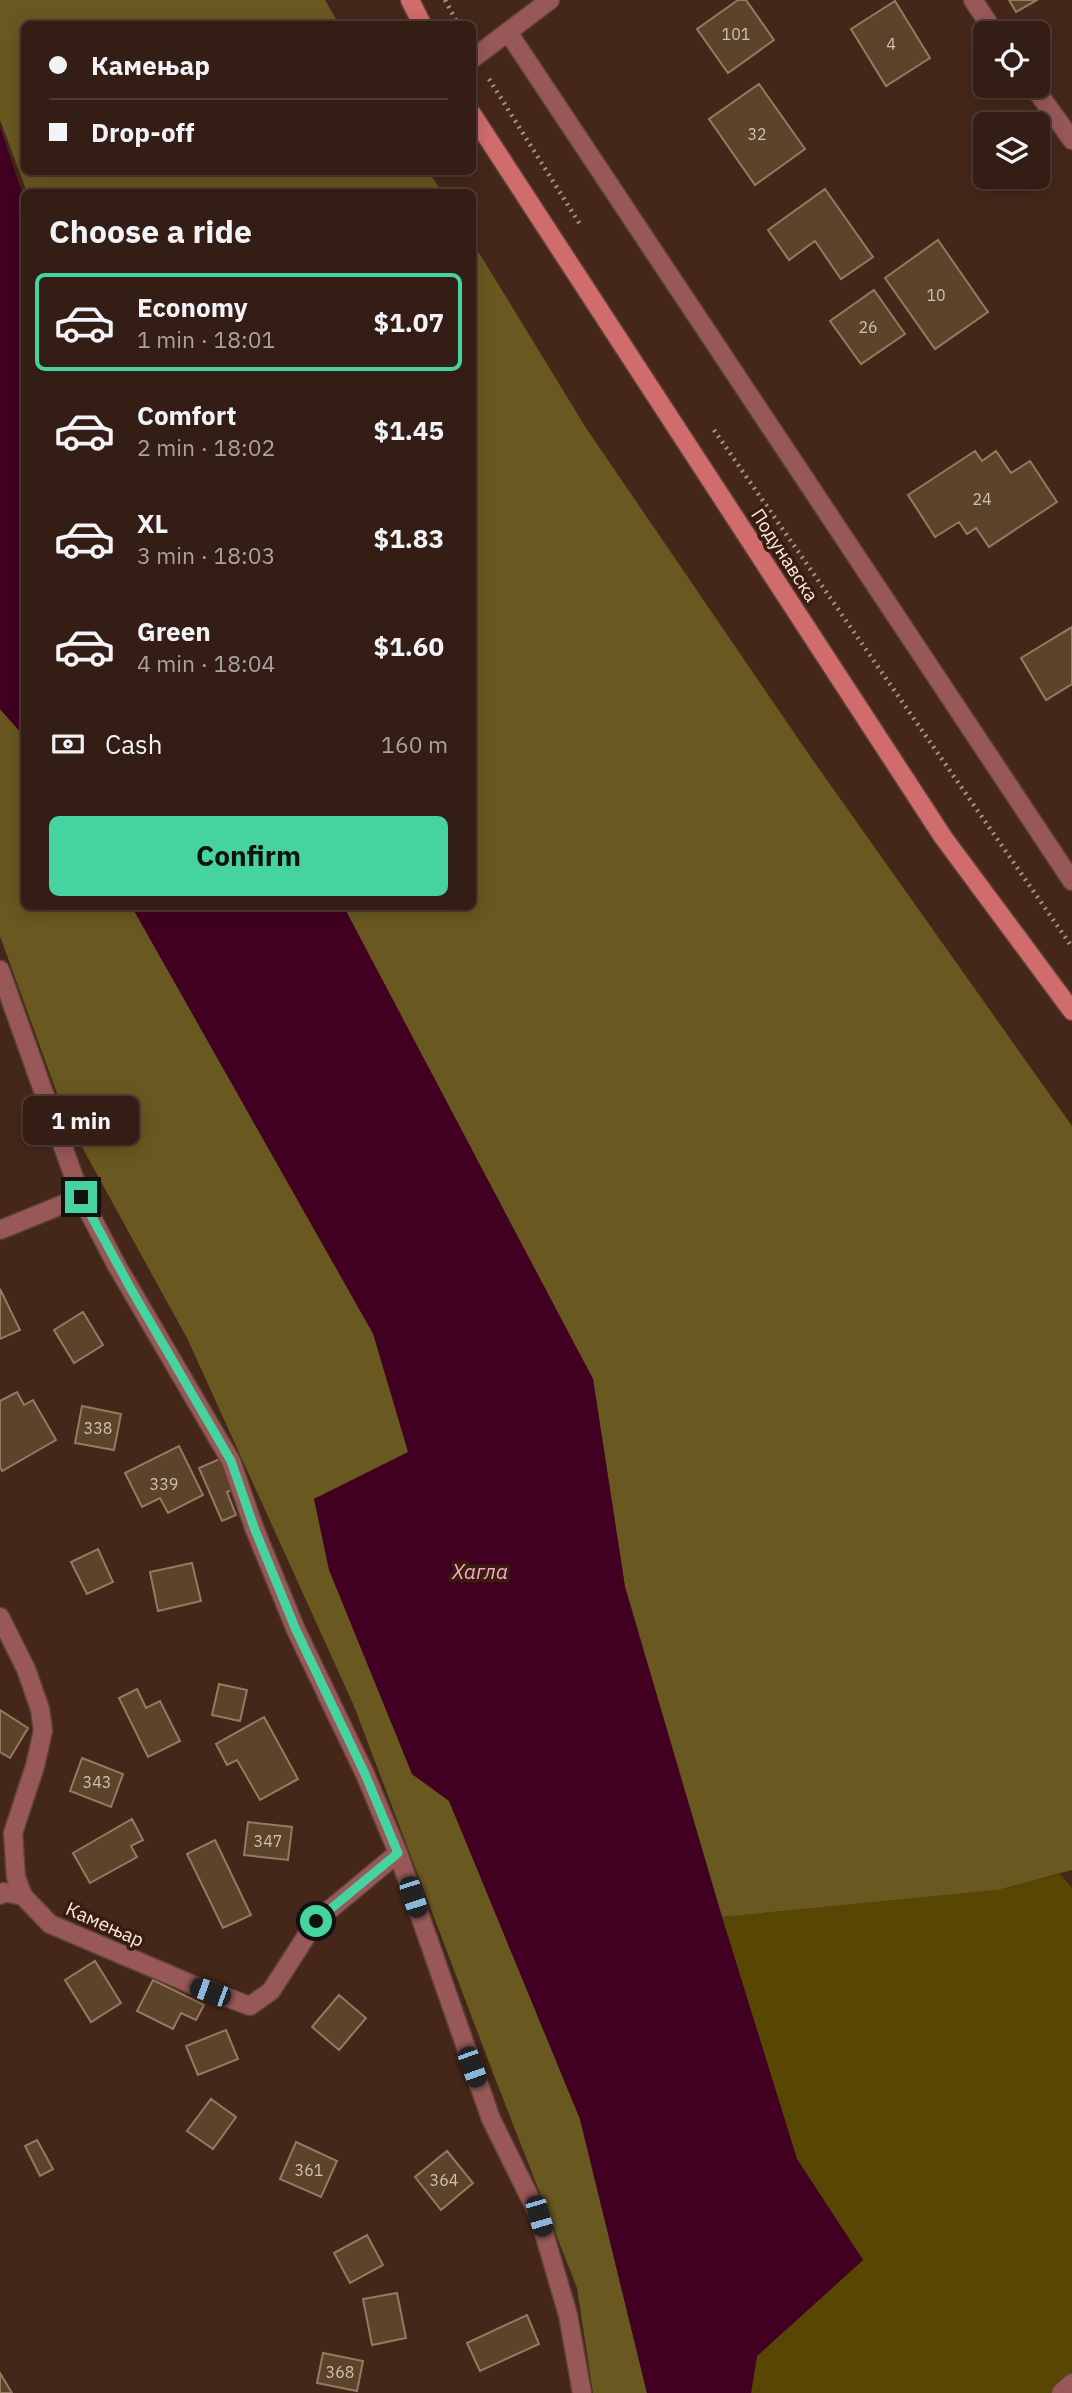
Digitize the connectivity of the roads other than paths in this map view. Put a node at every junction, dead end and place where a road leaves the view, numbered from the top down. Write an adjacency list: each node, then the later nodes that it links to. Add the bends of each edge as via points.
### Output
1 (410, 0): 4 (street)
2 (550, 0): 6 (street)
3 (973, 0): 5 (street)
4 (420, 21)
5 (987, 21)
6 (508, 32): 7 (street); 11 (street)
7 (476, 56)
8 (1042, 98): 10 (street)
9 (476, 120): 13 (street, Подунавска, via 943,836)
10 (1072, 140)
11 (1072, 881)
12 (0, 970): 14 (street)
13 (1072, 1011)
14 (81, 1197): 15 (street); 17 (street, via 231,1461 296,1630)
15 (0, 1230)
16 (0, 1617): 19 (street, Камењар, via 26,1669 43,1731 13,1833 16,1877)
17 (398, 1853): 19 (street, Камењар, via 316,1921 271,1991 250,2006 50,1924); 21 (street, via 491,2119 539,2216 568,2315)
18 (0, 1895): 19 (street)
19 (23, 1895)
20 (1072, 2384): 22 (street)
21 (582, 2393)
22 (1061, 2393)

